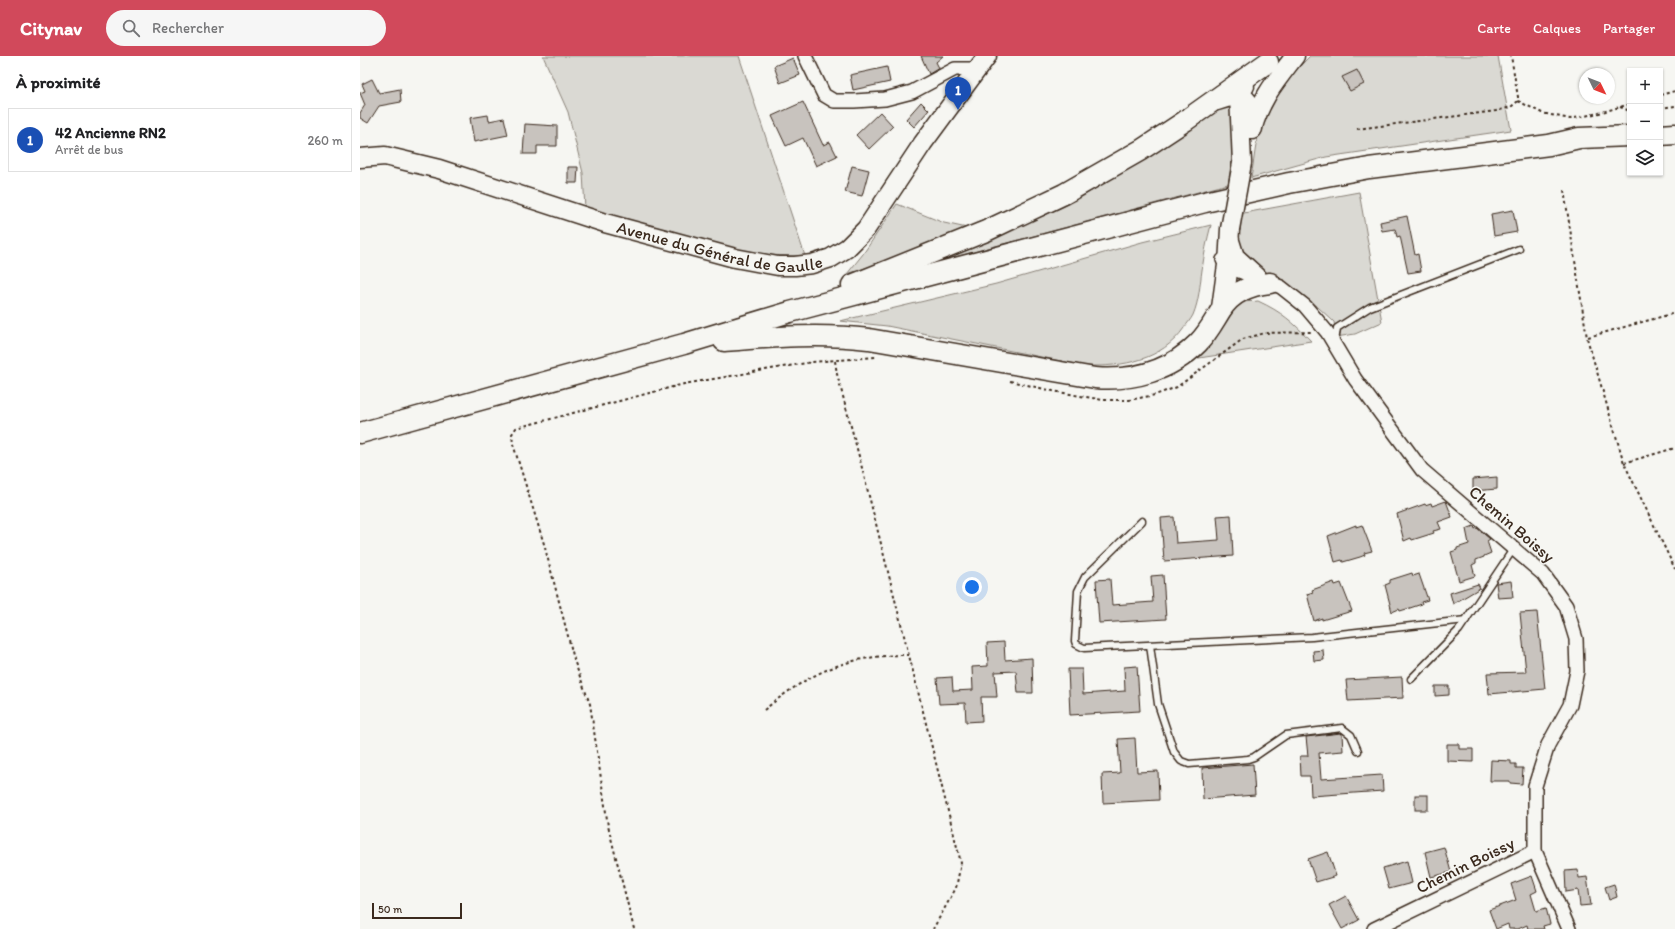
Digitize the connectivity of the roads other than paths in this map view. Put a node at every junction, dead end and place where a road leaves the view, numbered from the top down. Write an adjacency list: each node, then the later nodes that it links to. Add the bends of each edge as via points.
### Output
1 (805, 56): 4 (street, via 824,95 834,101 885,99 912,92 955,69)
2 (1295, 56): 7 (main road, via 1264,97)
3 (1272, 59): 5 (main road); 6 (main road)
4 (982, 62): 15 (main road, Avenue du Général de Gaulle, via 923,143 866,229 848,248 831,258 795,266 778,266 735,258 613,225 440,169 385,156)
5 (1239, 95): 6 (main road); 7 (main road, via 1250,109); 16 (main road)
6 (1216, 100): 22 (main road, via 1141,150 1064,194 986,231)
7 (1252, 128): 16 (main road)
8 (1675, 134): 9 (main road)
9 (1663, 135)
10 (1627, 136): 11 (main road, via 1579,138)
11 (1548, 145): 14 (main road, via 1579,149); 22 (main road, via 1369,168 1289,183 1150,216)
12 (1663, 146): 13 (main road)
13 (1675, 146)
14 (1627, 147)
15 (360, 158)
16 (1242, 164): 17 (main road, bridge)
17 (1230, 229): 19 (main road); 20 (street, via 1237,255 1255,273)
18 (1519, 249): 24 (lane, via 1370,307 1337,328)
19 (1228, 265): 20 (street, Chemin Boissy); 21 (main road)
20 (1270, 283): 21 (main road, via 1244,289 1231,297); 24 (street, Chemin Boissy, via 1281,287 1305,306)
21 (1222, 308): 23 (main road, via 1199,342 1183,356 1161,369 1133,378 1094,378 838,335 802,335)
22 (790, 312): 23 (main road)
23 (684, 344): 25 (main road)
24 (1335, 345): 27 (street, Chemin Boissy, via 1355,379 1422,470)
25 (360, 433)
26 (1142, 520): 29 (lane, via 1080,585 1075,641 1084,648)
27 (1514, 548): 28 (lane); 32 (street, Chemin Boissy, via 1544,574 1566,606 1576,640 1577,671 1570,704 1548,745 1536,786)
28 (1466, 620): 29 (lane, via 1312,637); 30 (lane)
29 (1150, 645): 31 (lane, via 1158,704 1174,752 1180,761 1189,764 1248,759 1286,735 1342,728 1351,735)
30 (1411, 679)
31 (1358, 751)
32 (1535, 851): 33 (street, Chemin Boissy); 34 (street)
33 (1374, 929)
34 (1569, 929)

